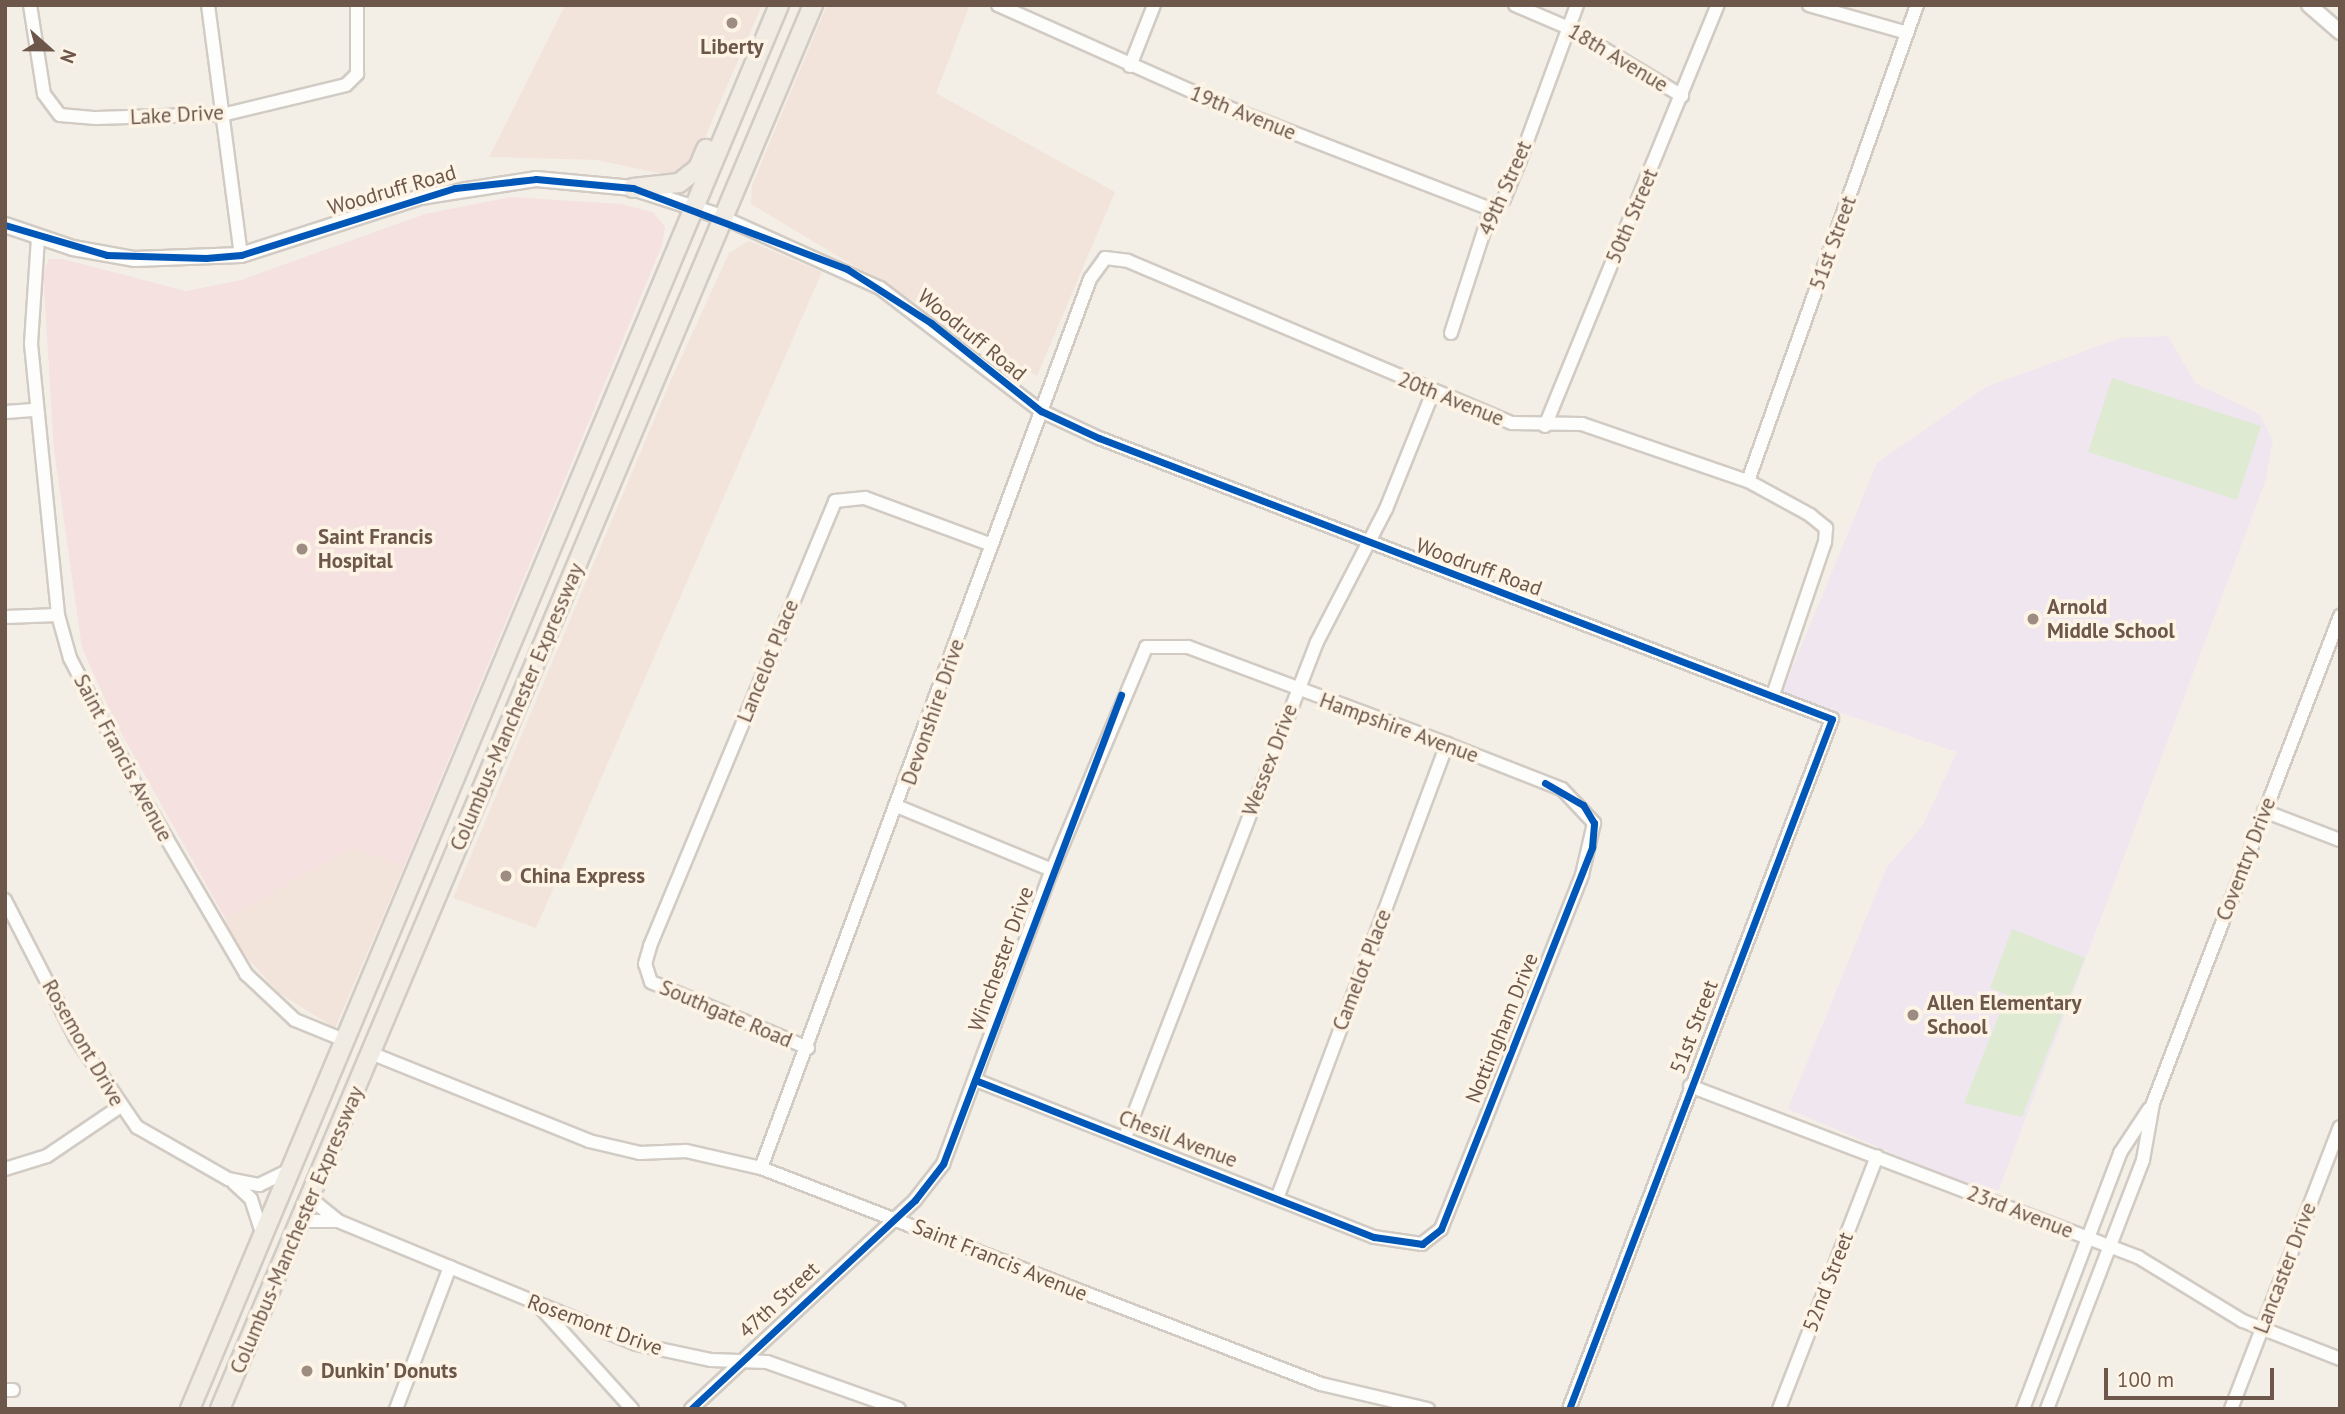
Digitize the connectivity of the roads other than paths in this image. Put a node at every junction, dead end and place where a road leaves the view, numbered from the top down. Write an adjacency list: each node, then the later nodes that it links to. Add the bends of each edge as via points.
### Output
1 (30, 5): 20 (street, Lake Drive, via 44,94 60,115)
2 (208, 5): 20 (street)
3 (357, 5): 20 (street, Lake Drive, via 357,74 317,94)
4 (779, 5): 19 (main road, Columbus-Manchester Expressway)
5 (813, 5): 24 (main road, Columbus-Manchester Expressway)
6 (998, 5): 17 (street, 19th Avenue)
7 (1154, 5): 17 (street)
8 (1515, 5): 14 (street, 18th Avenue)
9 (1577, 5): 14 (street, 49th Street)
10 (1718, 5): 18 (street, 50th Street)
11 (1809, 5): 16 (street)
12 (1917, 5): 16 (street, 51st Street)
13 (2309, 5): 15 (street)
14 (1569, 28): 18 (street, 18th Avenue); 23 (street, 49th Street, via 1504,199)
15 (2340, 32)
16 (1908, 33): 35 (street, 51st Street)
17 (1130, 66): 23 (street, 19th Avenue)
18 (1682, 96): 34 (street, 50th Street)
19 (736, 108): 21 (main road, via 719,121 689,177); 22 (main road, Columbus-Manchester Expressway)
20 (226, 114): 27 (street)
21 (633, 188): 22 (street, Woodruff Road); 27 (street, Woodruff Road, via 536,178 455,188)
22 (694, 208): 24 (street, Woodruff Road); 36 (main road, Columbus-Manchester Expressway)
23 (1491, 209): 29 (street, 49th Street)
24 (722, 217): 32 (street, Woodruff Road, via 880,288); 42 (main road, Columbus-Manchester Expressway)
25 (5, 225): 26 (street, Woodruff Road)
26 (38, 237): 27 (street, Woodruff Road, via 135,259); 31 (street, Saint Francis Avenue, via 30,312)
27 (241, 255)
28 (1105, 258): 30 (street, 20th Avenue, via 1128,261); 32 (street, Devonshire Drive, via 1090,279)
29 (1451, 333)
30 (1433, 392): 34 (street, 20th Avenue, via 1512,423); 37 (street, Wessex Drive, via 1407,463)
31 (37, 410): 33 (street); 39 (street, Saint Francis Avenue)
32 (1041, 411): 37 (street, Woodruff Road); 38 (street, Devonshire Drive)
33 (5, 412)
34 (1545, 426): 35 (street, 20th Avenue, via 1582,424)
35 (1748, 481): 45 (street, 20th Avenue, via 1826,528)
36 (561, 523): 42 (main road, via 574,542 545,620); 54 (main road, Columbus-Manchester Expressway)
37 (1365, 542): 43 (street, Wessex Drive); 45 (street, Woodruff Road)
38 (992, 545): 48 (street, Devonshire Drive); 53 (street, Lancelot Place, via 865,498 835,501 650,946)
39 (58, 615): 41 (street); 54 (street, Saint Francis Avenue, via 83,691 233,955 295,1020)
40 (2340, 616): 49 (street, Coventry Drive)
41 (5, 618)
42 (544, 641): 56 (main road, Columbus-Manchester Expressway)
43 (1297, 692): 44 (street, Hampshire Avenue, via 1164,643 1146,646); 46 (street, Hampshire Avenue); 62 (street, Wessex Drive)
44 (1121, 695): 51 (street, Winchester Drive)
45 (1773, 695): 58 (street, 51st Street, via 1832,719)
46 (1447, 744): 47 (street, Hampshire Avenue); 68 (street, Camelot Place)
47 (1545, 783): 74 (street, Nottingham Drive, via 1583,805 1594,823 1582,875 1441,1229 1422,1244)
48 (900, 807): 51 (street); 55 (street, Devonshire Drive)
49 (2264, 811): 50 (street); 59 (street, Coventry Drive)
50 (2340, 840)
51 (1052, 870): 57 (street, Winchester Drive)
52 (5, 900): 60 (street, Rosemont Drive)
53 (645, 977): 55 (street, Southgate Road)
54 (344, 1040): 66 (main road, Columbus-Manchester Expressway)
55 (808, 1048): 64 (street, Devonshire Drive)
56 (373, 1054): 64 (street, Saint Francis Avenue, via 589,1141 640,1153 686,1151); 69 (main road, Columbus-Manchester Expressway)
57 (975, 1080): 62 (street, Chesil Avenue); 70 (street, Winchester Drive, via 943,1164)
58 (1690, 1086): 63 (street, 23rd Avenue); 89 (street, 51st Street)
59 (2153, 1103): 75 (street, Coventry Drive, via 2120,1153); 76 (street, Coventry Drive, via 2143,1160)
60 (118, 1108): 65 (street, via 47,1156); 67 (street, Rosemont Drive, via 164,1146)
61 (2340, 1127): 79 (street, Lancaster Drive)
62 (1125, 1137): 68 (street, Chesil Avenue)
63 (1877, 1156): 75 (street, 23rd Avenue); 90 (street, 52nd Street)
64 (761, 1168): 70 (street, Saint Francis Avenue)
65 (5, 1169)
66 (289, 1170): 67 (street, Rosemont Drive, via 260,1185); 73 (main road, Columbus-Manchester Expressway)
67 (228, 1179): 73 (street, Rosemont Drive, via 251,1199)
68 (1278, 1196): 74 (street, Chesil Avenue)
69 (311, 1199): 71 (main road, Columbus-Manchester Expressway); 72 (street, Rosemont Drive)
70 (892, 1218): 80 (street, 47th Street); 88 (street, Saint Francis Avenue, via 1321,1384)
71 (302, 1221): 72 (street, Rosemont Drive); 83 (main road, Columbus-Manchester Expressway)
72 (338, 1221): 77 (street, Rosemont Drive)
73 (262, 1233): 82 (main road, Columbus-Manchester Expressway)
74 (1366, 1234)
75 (2089, 1238): 76 (street, 23rd Avenue); 91 (street, Coventry Drive)
76 (2110, 1246): 79 (street, 23rd Avenue, via 2172,1273 2219,1308); 92 (street, Coventry Drive)
77 (450, 1267): 78 (street, Rosemont Drive); 84 (street)
78 (539, 1306): 80 (street, Rosemont Drive, via 674,1354); 85 (street)
79 (2262, 1328): 81 (street, 23rd Avenue); 93 (street, Lancaster Drive)
80 (742, 1359): 86 (street, 47th Street); 87 (street, Rosemont Drive, via 808,1372)
81 (2340, 1359)
82 (190, 1409)
83 (220, 1409)
84 (396, 1409)
85 (632, 1409)
86 (691, 1409)
87 (899, 1409)
88 (1429, 1409)
89 (1569, 1409)
90 (1779, 1409)
91 (2024, 1409)
92 (2047, 1409)
93 (2231, 1409)

